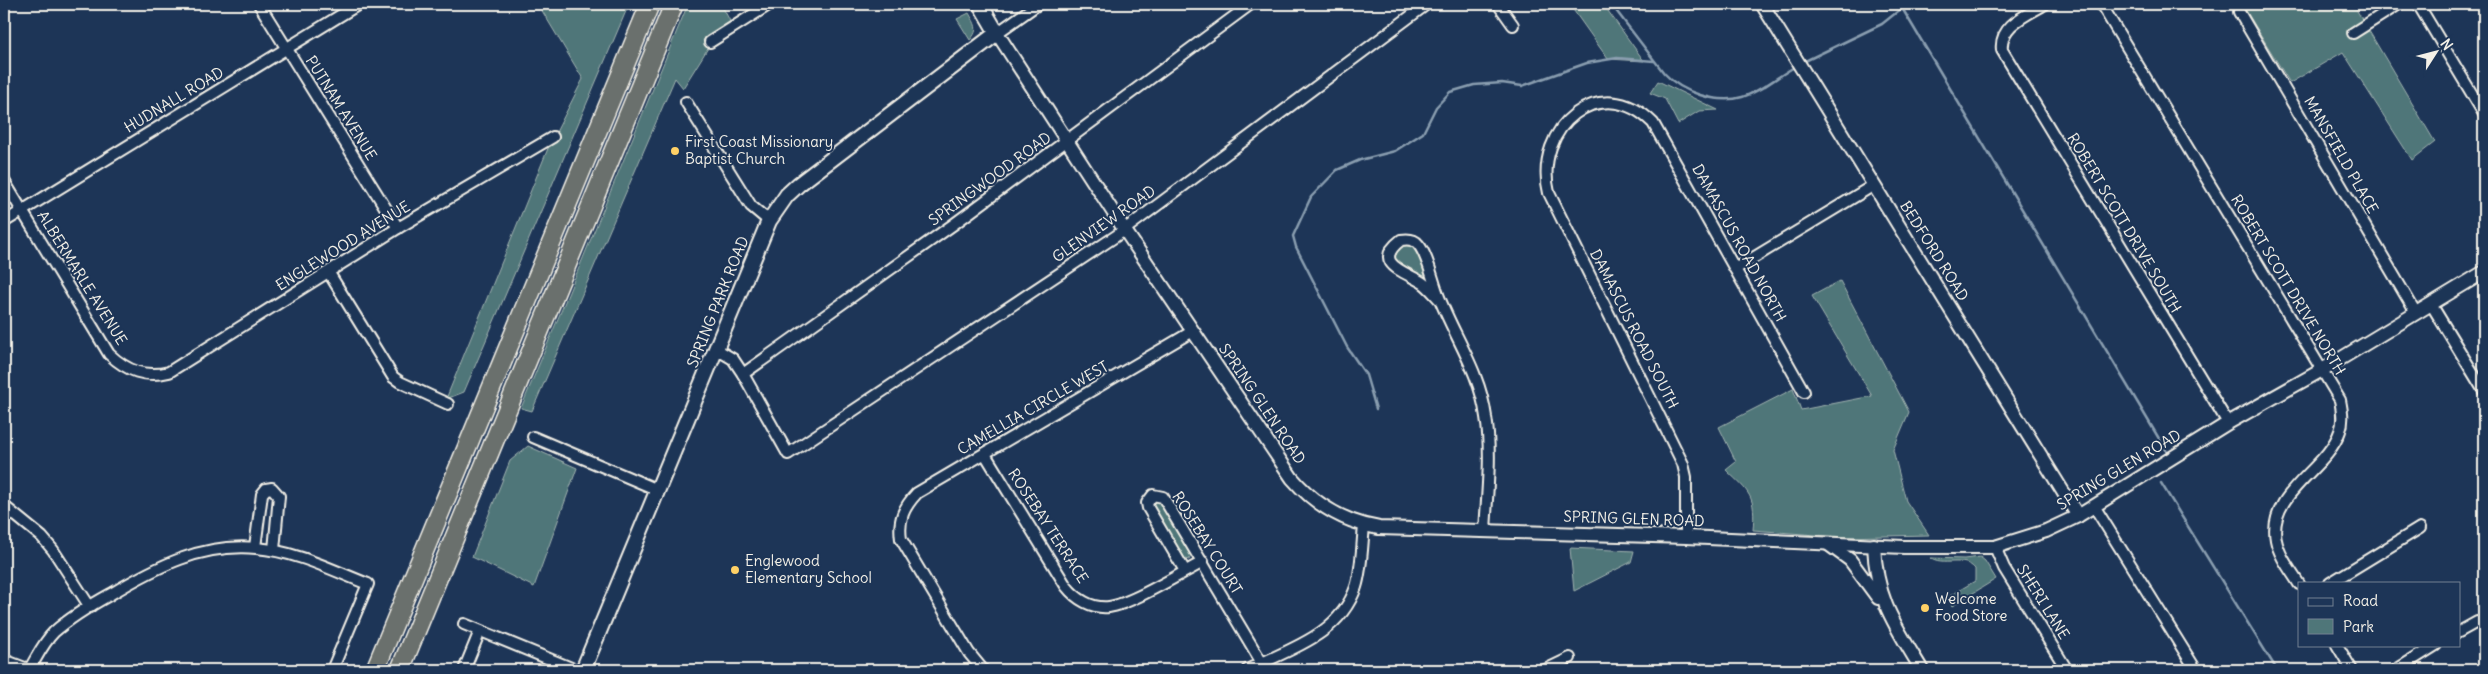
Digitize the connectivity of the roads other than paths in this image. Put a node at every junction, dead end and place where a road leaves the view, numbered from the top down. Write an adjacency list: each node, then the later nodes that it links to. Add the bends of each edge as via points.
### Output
1 (260, 4): 21 (street, PUTNAM AVENUE)
2 (359, 4): 21 (street, HUDNALL ROAD)
3 (650, 4): 81 (highway)
4 (674, 4): 82 (highway)
5 (770, 4): 20 (street)
6 (980, 4): 19 (main road, SPRING GLEN ROAD)
7 (1038, 4): 19 (street)
8 (1251, 4): 26 (street, SPRINGWOOD ROAD)
9 (1427, 4): 33 (street, GLENVIEW ROAD)
10 (1498, 4): 17 (street)
11 (1762, 4): 28 (street, BEDFORD ROAD)
12 (2045, 4): 48 (street, ROBERT SCOTT DRIVE SOUTH, via 2013,23 2003,36 2002,50)
13 (2101, 4): 42 (street, ROBERT SCOTT DRIVE NORTH)
14 (2399, 4): 18 (street)
15 (2418, 4): 23 (street)
16 (2239, 12): 39 (street, MANSFIELD PLACE)
17 (1514, 25)
18 (2353, 32)
19 (997, 33): 26 (street, SPRING GLEN ROAD); 30 (main road, SPRING PARK ROAD, via 799,184 786,195)
20 (710, 42)
21 (286, 48): 29 (street, HUDNALL ROAD); 32 (street, PUTNAM AVENUE)
22 (686, 102): 30 (street, via 751,206)
23 (2484, 114)
24 (552, 137): 32 (street, ENGLEWOOD AVENUE)
25 (1554, 138): 34 (street, DAMASCUS ROAD NORTH, via 1572,116 1599,103 1622,104 1642,113 1659,132); 58 (street, DAMASCUS ROAD SOUTH, via 1546,162 1549,193 1680,457 1686,477)
26 (1067, 141): 33 (street, SPRING GLEN ROAD); 43 (street, SPRINGWOOD ROAD)
27 (4, 181): 29 (street, ALBERMARLE AVENUE)
28 (1874, 184): 34 (street); 54 (street, BEDFORD ROAD)
29 (22, 210): 31 (street, HUDNALL ROAD); 44 (street, ALBERMARLE AVENUE, via 109,354 129,369)
30 (769, 221): 41 (main road, SPRING PARK ROAD)
31 (4, 222)
32 (398, 228): 35 (street, ENGLEWOOD AVENUE)
33 (1124, 229): 40 (street, SPRING GLEN ROAD); 43 (street, GLENVIEW ROAD, via 788,454)
34 (1735, 269): 46 (street, DAMASCUS ROAD NORTH)
35 (328, 272): 44 (street, ENGLEWOOD AVENUE, via 169,372); 47 (street, via 393,377)
36 (2484, 272): 38 (street, SPRING GLEN ROAD)
37 (1440, 300): 37 (street, via 1425,284 1394,268 1389,259 1390,253 1401,240 1418,243); 57 (street, via 1471,363 1486,417)
38 (2431, 304): 39 (street, SPRING GLEN ROAD); 45 (street)
39 (2416, 313): 42 (street, SPRING GLEN ROAD)
40 (1193, 331): 50 (street, CAMELLIA CIRCLE WEST); 55 (street, SPRING GLEN ROAD, via 1302,490 1328,511)
41 (716, 349): 43 (street, via 733,359); 51 (main road, SPRING PARK ROAD)
42 (2322, 370): 48 (street, SPRING GLEN ROAD); 66 (street, ROBERT SCOTT DRIVE NORTH, via 2340,400 2340,430 2324,455 2283,503 2275,528 2280,550)
43 (743, 374)
44 (148, 375)
45 (2484, 391)
46 (1804, 392)
47 (448, 404)
48 (2228, 423): 53 (street, SPRING GLEN ROAD)
49 (533, 437): 51 (street)
50 (985, 454): 65 (street, ROSEBAY TERRACE, via 1066,586 1077,598 1092,605 1109,607 1122,604); 86 (street, CAMELLIA CIRCLE WEST, via 917,493 907,504 900,521 905,549 969,654)
51 (658, 490): 85 (main road, SPRING PARK ROAD)
52 (4, 506): 68 (street, via 42,537)
53 (2094, 506): 54 (street, SPRING GLEN ROAD); 91 (street)
54 (2078, 516): 62 (street, SPRING GLEN ROAD, via 2046,531)
55 (1364, 526): 57 (street, SPRING GLEN ROAD); 78 (street, via 1357,585 1340,618 1316,638)
56 (2420, 528): 67 (street)
57 (1485, 531): 58 (street, SPRING GLEN ROAD)
58 (1686, 537): 59 (street, SPRING GLEN ROAD)
59 (1828, 544): 60 (street, SPRING GLEN ROAD); 69 (street, via 1857,568)
60 (1874, 545): 62 (street, SPRING GLEN ROAD); 69 (street, via 1876,581)
61 (256, 547): 63 (street); 63 (street, via 262,494 272,488 279,496); 68 (street, via 220,549 182,557)
62 (1995, 547): 90 (street, SHERI LANE, via 2004,568)
63 (274, 550): 80 (street, via 368,584)
64 (1203, 562): 65 (street, ROSEBAY TERRACE); 65 (street, ROSEBAY COURT, via 1163,497 1153,495 1147,503 1148,508); 78 (street, ROSEBAY COURT)
65 (1185, 571)
66 (2298, 582)
67 (2332, 582)
68 (90, 606): 79 (street, via 54,633)
69 (1888, 612): 89 (street)
70 (2477, 622): 73 (street)
71 (464, 624): 72 (street)
72 (480, 631): 83 (street); 84 (street)
73 (2460, 631)
74 (2338, 646): 92 (street)
75 (2434, 646): 93 (street)
76 (1570, 658): 88 (street)
77 (4, 660): 79 (street)
78 (1262, 663): 87 (street)
79 (29, 670)
80 (332, 670)
81 (375, 670)
82 (400, 670)
83 (464, 670)
84 (576, 670)
85 (584, 670)
86 (983, 670)
87 (1247, 670)
88 (1545, 670)
89 (1922, 670)
90 (2067, 670)
91 (2196, 670)
92 (2352, 670)
93 (2396, 670)

